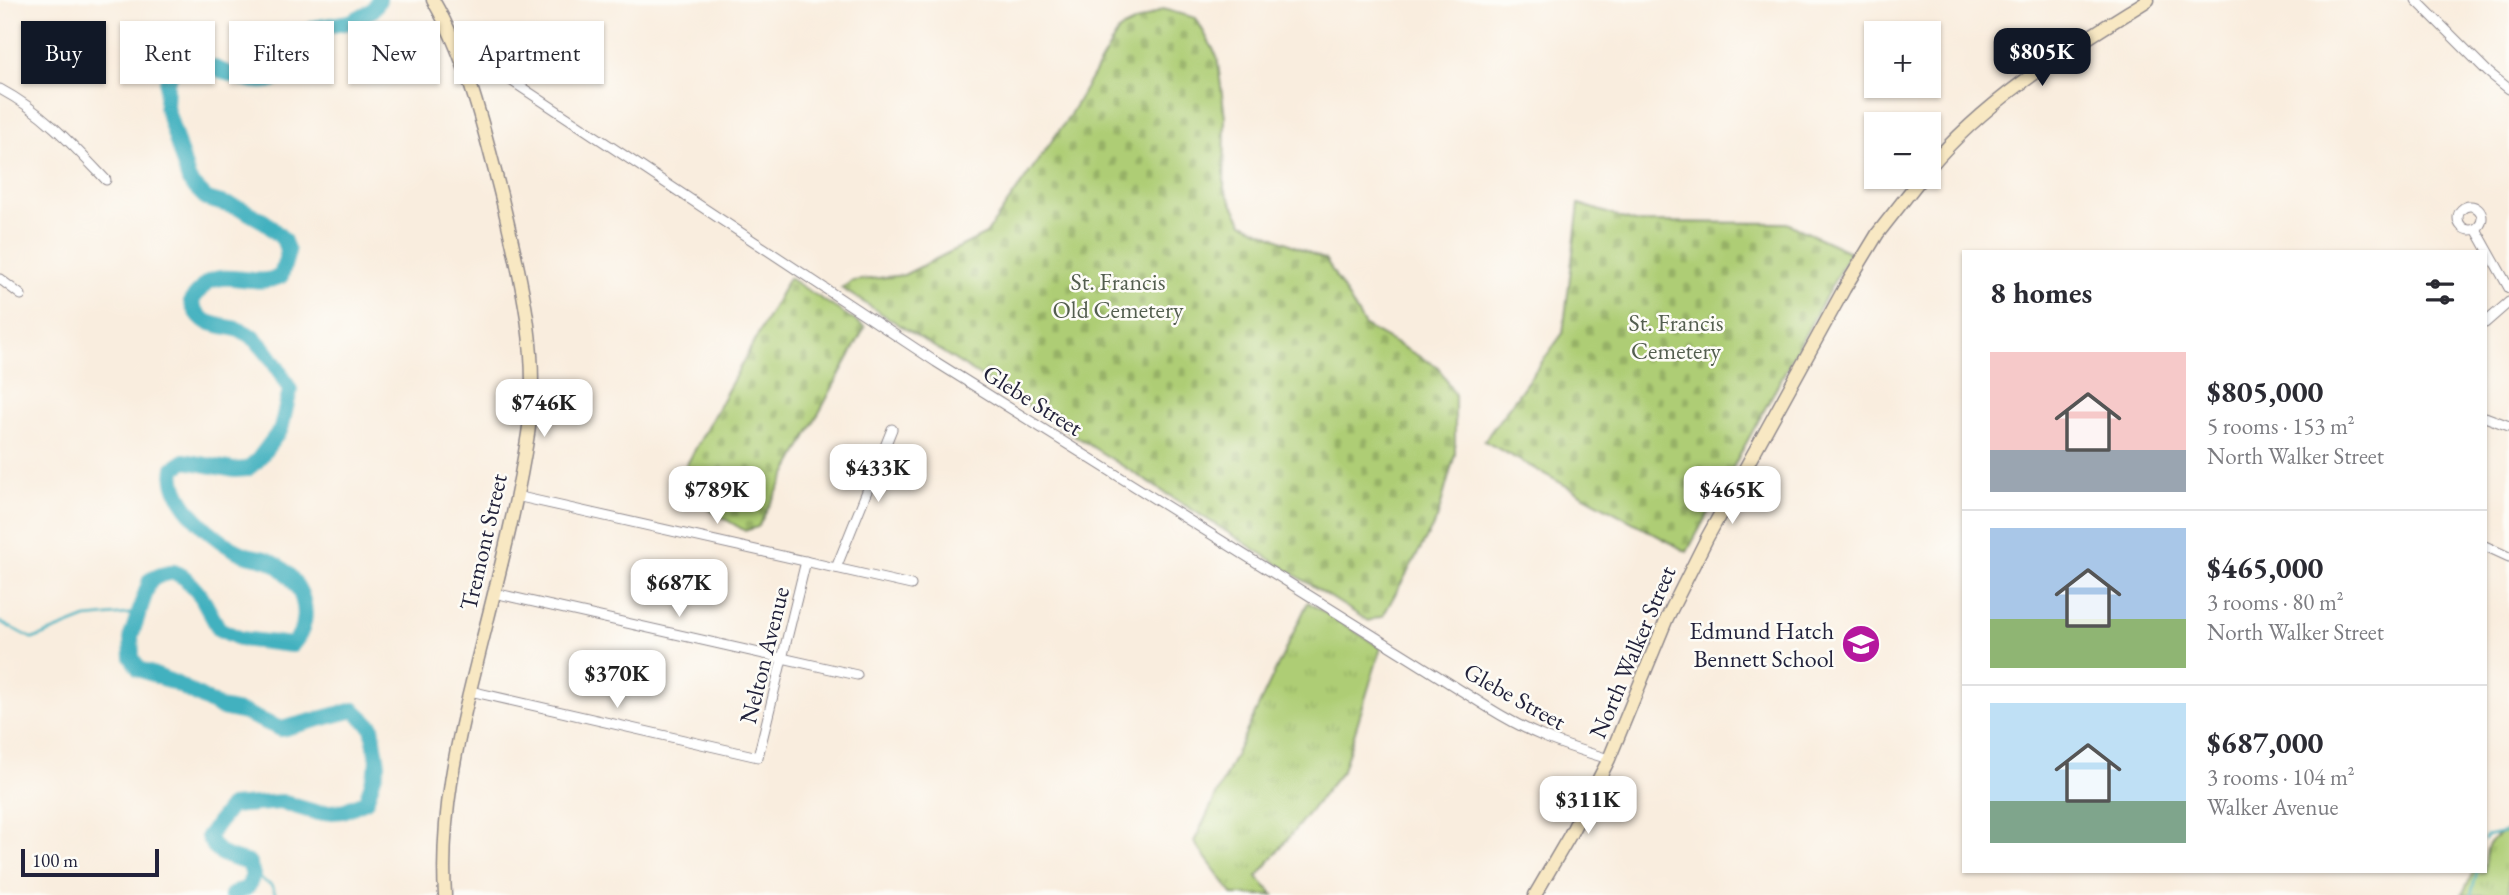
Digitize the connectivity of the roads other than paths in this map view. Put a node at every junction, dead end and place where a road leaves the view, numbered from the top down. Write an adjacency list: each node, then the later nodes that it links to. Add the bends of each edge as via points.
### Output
1 (433, 0): 4 (main road, Tremont Street)
2 (2148, 0): 9 (main road, via 2029,77)
3 (2416, 0): 8 (street)
4 (454, 43)
5 (470, 84): 21 (main road, Tremont Street, via 514,250 530,344 531,411)
6 (516, 84): 31 (street, Glebe Street, via 936,362 1489,708 1550,741)
7 (0, 89): 10 (street, via 62,132)
8 (2509, 89)
9 (1941, 156)
10 (106, 180)
11 (1913, 189): 31 (main road, North Walker Street, via 1878,233 1844,289 1707,538 1667,618)
12 (2476, 229): 14 (street)
13 (0, 279): 15 (street)
14 (2509, 288)
15 (20, 295)
16 (2509, 302): 17 (street)
17 (2487, 321)
18 (2487, 418): 19 (street)
19 (2509, 426)
20 (892, 429): 25 (street)
21 (516, 496): 24 (street); 27 (main road, Tremont Street)
22 (2487, 547): 23 (street)
23 (2509, 557)
24 (806, 561): 25 (street); 28 (street, Nelton Avenue)
25 (836, 568): 26 (street)
26 (911, 585)
27 (494, 593): 28 (street); 30 (main road, Tremont Street)
28 (782, 658): 29 (street); 30 (street, Nelton Avenue, via 758,757)
29 (857, 675)
30 (470, 691): 32 (main road, Tremont Street, via 447,805)
31 (1609, 759): 33 (main road, North Walker Street)
32 (445, 895)
33 (1535, 895)

